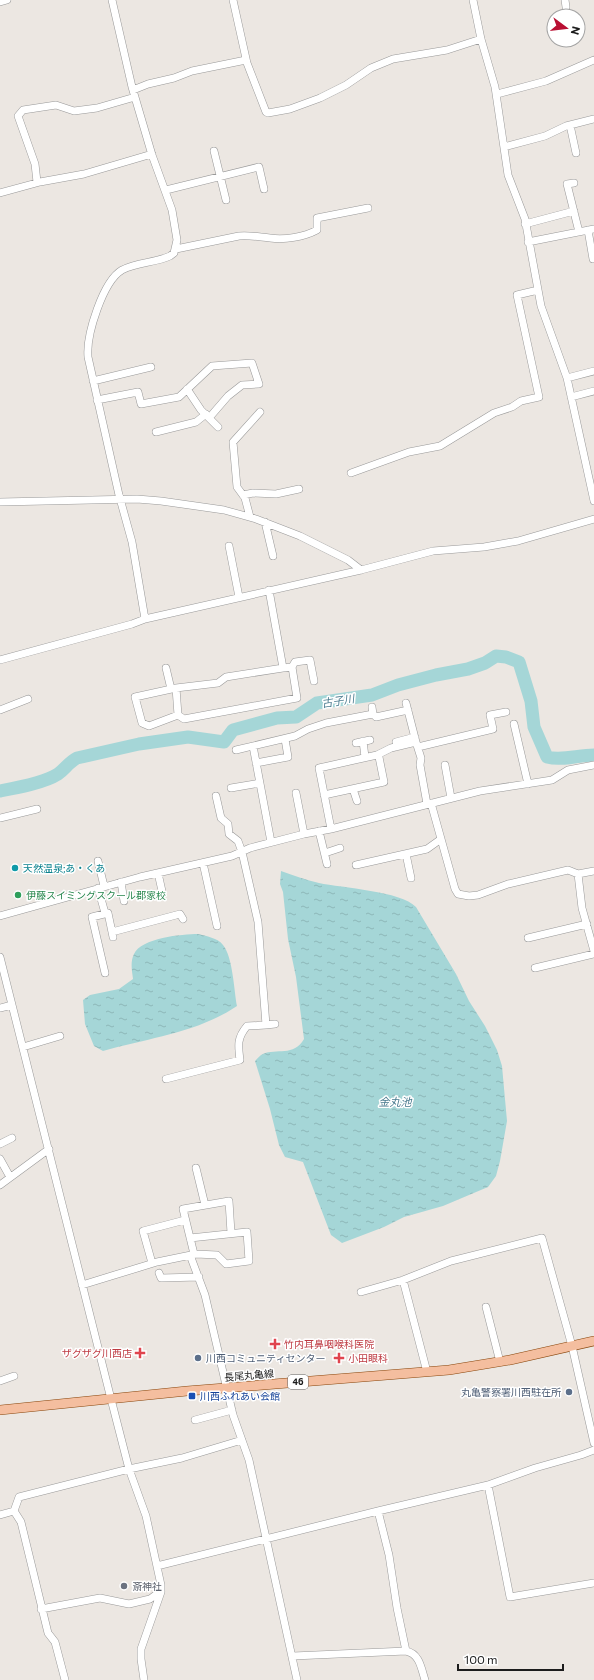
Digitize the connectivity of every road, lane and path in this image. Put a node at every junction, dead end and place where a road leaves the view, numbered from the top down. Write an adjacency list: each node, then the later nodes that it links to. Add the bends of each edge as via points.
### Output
1 (7, 0): 5 (street)
2 (112, 0): 9 (street)
3 (233, 0): 7 (street)
4 (473, 0): 6 (street)
5 (0, 2)
6 (482, 39): 7 (street, via 447,50 393,59 371,68 320,98 268,114); 10 (street)
7 (246, 60): 9 (street, via 192,71)
8 (594, 60): 10 (street, via 546,81)
9 (134, 93): 16 (street); 18 (street, via 97,108 74,111 56,105 23,110 18,116 35,164)
10 (497, 94): 13 (street)
11 (594, 118): 12 (street)
12 (570, 125): 13 (street, via 545,136); 15 (street)
13 (504, 147): 26 (street, via 508,175)
14 (214, 151): 17 (street)
15 (576, 153)
16 (152, 154): 18 (street, via 84,174); 21 (street)
17 (221, 177): 20 (street, via 259,167); 21 (street); 23 (street)
18 (38, 182): 22 (street)
19 (574, 183): 25 (street, via 567,184)
20 (264, 188)
21 (166, 190): 30 (street, via 175,226)
22 (0, 193)
23 (226, 200)
24 (368, 208): 30 (street, via 317,218 317,230 294,237 238,236)
25 (574, 211): 26 (street); 28 (street)
26 (525, 224): 29 (street)
27 (591, 230): 28 (street); 31 (street)
28 (579, 232): 29 (street)
29 (528, 242): 32 (street)
30 (176, 249): 36 (street, via 167,257 128,267 112,278 87,343)
31 (593, 259)
32 (538, 290): 35 (street); 45 (street, via 517,295 539,397 521,401 494,413 440,446 408,452)
33 (151, 367): 36 (street)
34 (594, 371): 35 (street)
35 (566, 378): 39 (street)
36 (93, 381): 40 (street)
37 (187, 389): 40 (street, via 179,397 141,404 138,392); 42 (street); 42 (street, via 212,366 252,363 259,384 242,385)
38 (594, 390): 39 (street)
39 (571, 397): 49 (street)
40 (97, 400): 48 (street)
41 (260, 412): 47 (street, via 233,442 237,487)
42 (208, 416): 43 (street); 44 (street, via 196,422)
43 (218, 427)
44 (156, 432)
45 (351, 473)
46 (299, 489): 47 (street, via 276,494)
47 (243, 495): 51 (street)
48 (120, 500): 50 (street); 51 (street, via 161,500); 59 (street, via 132,542)
49 (594, 501)
50 (0, 502)
51 (250, 517): 53 (street)
52 (594, 520): 56 (street, via 518,541 433,551)
53 (265, 522): 55 (street); 56 (street, via 348,560)
54 (229, 546): 58 (street)
55 (273, 556)
56 (361, 570): 57 (street)
57 (269, 590): 58 (street); 63 (street)
58 (239, 597): 59 (street)
59 (145, 619): 60 (street)
60 (0, 660)
61 (292, 667): 63 (street); 64 (street, via 295,662 310,660); 69 (street, via 297,698 184,719)
62 (166, 668): 65 (street)
63 (283, 668): 65 (street, via 226,677 218,683)
64 (314, 681)
65 (173, 689): 69 (street); 69 (street, via 135,696 142,723 149,726)
66 (28, 699): 67 (street)
67 (0, 710)
68 (506, 712): 74 (street, via 490,715 493,729)
69 (178, 715)
70 (514, 724): 83 (street)
71 (285, 739): 74 (street, via 326,723 372,710 376,717 406,707); 75 (street); 79 (street, via 288,757)
72 (363, 741): 78 (street)
73 (396, 742): 74 (street)
74 (416, 742): 77 (street, via 391,748); 91 (street)
75 (253, 746): 76 (street); 79 (street)
76 (236, 750)
77 (377, 755): 78 (street); 85 (street, via 384,782)
78 (365, 757): 87 (street, via 319,768)
79 (256, 763): 82 (street)
80 (444, 765): 89 (street)
81 (594, 765): 83 (street, via 568,770 552,780)
82 (260, 783): 84 (street); 98 (street)
83 (528, 784): 89 (street)
84 (232, 788)
85 (353, 789): 87 (street); 90 (street)
86 (295, 793): 96 (street)
87 (324, 795): 94 (street)
88 (216, 796): 100 (street, via 221,818 228,824 229,834 238,841)
89 (451, 798): 91 (street)
90 (357, 801)
91 (429, 803): 94 (street); 97 (street)
92 (37, 809): 93 (street)
93 (0, 818)
94 (331, 829): 95 (street)
95 (319, 831): 96 (street); 101 (street)
96 (304, 834): 98 (street)
97 (441, 839): 102 (street, via 426,849); 109 (street, via 455,889 463,896 478,895 508,884 568,870)
98 (271, 842): 100 (street)
99 (340, 848): 101 (street)
100 (242, 852): 104 (street); 127 (street, via 258,922)
101 (325, 853): 105 (street)
102 (406, 854): 106 (street); 110 (street)
103 (98, 861): 112 (street)
104 (203, 863): 108 (street); 119 (street)
105 (327, 864)
106 (356, 866)
107 (594, 872): 109 (street)
108 (158, 873): 111 (street); 113 (street)
109 (578, 874): 118 (street)
110 (411, 878)
111 (121, 882): 112 (street); 114 (street)
112 (101, 887): 115 (street); 116 (street)
113 (162, 892)
114 (124, 901)
115 (105, 913): 117 (street, via 108,913 113,934 180,914); 124 (street, via 92,917)
116 (0, 916)
117 (183, 920)
118 (586, 924): 120 (street); 121 (street)
119 (217, 926)
120 (528, 938)
121 (594, 953): 123 (street)
122 (0, 957): 125 (street)
123 (535, 968)
124 (105, 974)
125 (12, 1005): 126 (street); 130 (street)
126 (0, 1008)
127 (266, 1024): 128 (street); 131 (street, via 247,1026 240,1034 240,1060)
128 (275, 1024)
129 (60, 1036): 130 (street)
130 (23, 1048): 134 (street)
131 (166, 1079)
132 (12, 1138): 133 (street)
133 (0, 1144)
134 (49, 1149): 137 (street); 148 (street)
135 (0, 1159): 137 (street)
136 (196, 1168): 139 (street)
137 (10, 1178): 138 (street)
138 (0, 1185)
139 (205, 1205): 140 (street, via 183,1209); 141 (street, via 229,1202)
140 (185, 1220): 142 (street); 144 (street, via 143,1231)
141 (231, 1233): 142 (street); 143 (street, via 247,1232 249,1261 226,1264 216,1255)
142 (190, 1238): 143 (street)
143 (192, 1254): 144 (street); 146 (street)
144 (152, 1264): 148 (street)
145 (159, 1272): 146 (street, via 161,1278)
146 (199, 1277): 157 (street)
147 (404, 1280): 149 (street); 152 (street, via 451,1261 542,1238); 154 (street)
148 (82, 1285): 158 (street)
149 (361, 1292)
150 (486, 1307): 153 (street)
151 (594, 1341): 152 (main road, 長尾丸亀線 / 46)
152 (572, 1346): 153 (main road, 長尾丸亀線 / 46); 163 (street)
153 (500, 1362): 154 (main road, 長尾丸亀線 / 46)
154 (427, 1372): 157 (main road, 長尾丸亀線 / 46)
155 (14, 1376): 156 (street)
156 (0, 1380)
157 (227, 1388): 158 (main road, 長尾丸亀線 / 46); 160 (street)
158 (111, 1399): 159 (main road, 長尾丸亀線 / 46); 165 (street)
159 (0, 1410)
160 (232, 1410): 161 (street); 162 (street)
161 (195, 1420)
162 (242, 1440): 165 (street, via 182,1458); 170 (street, via 249,1460)
163 (594, 1443)
164 (594, 1450): 166 (street)
165 (129, 1469): 167 (street, via 19,1497); 171 (street, via 146,1516)
166 (488, 1485): 168 (street); 172 (street, via 510,1597)
167 (14, 1511): 169 (street); 174 (street, via 21,1522)
168 (378, 1511): 170 (street); 175 (street, via 389,1555)
169 (0, 1515)
170 (266, 1539): 171 (street); 176 (street)
171 (157, 1566): 173 (street)
172 (594, 1582)
173 (161, 1591): 174 (street, via 150,1599 129,1604 100,1598); 178 (street, via 141,1649)
174 (41, 1609): 177 (street, via 48,1633 55,1642)
175 (406, 1651): 176 (street); 180 (street, via 412,1652 419,1660)
176 (293, 1656): 179 (street)
177 (65, 1680)
178 (144, 1680)
179 (297, 1680)
180 (425, 1680)

